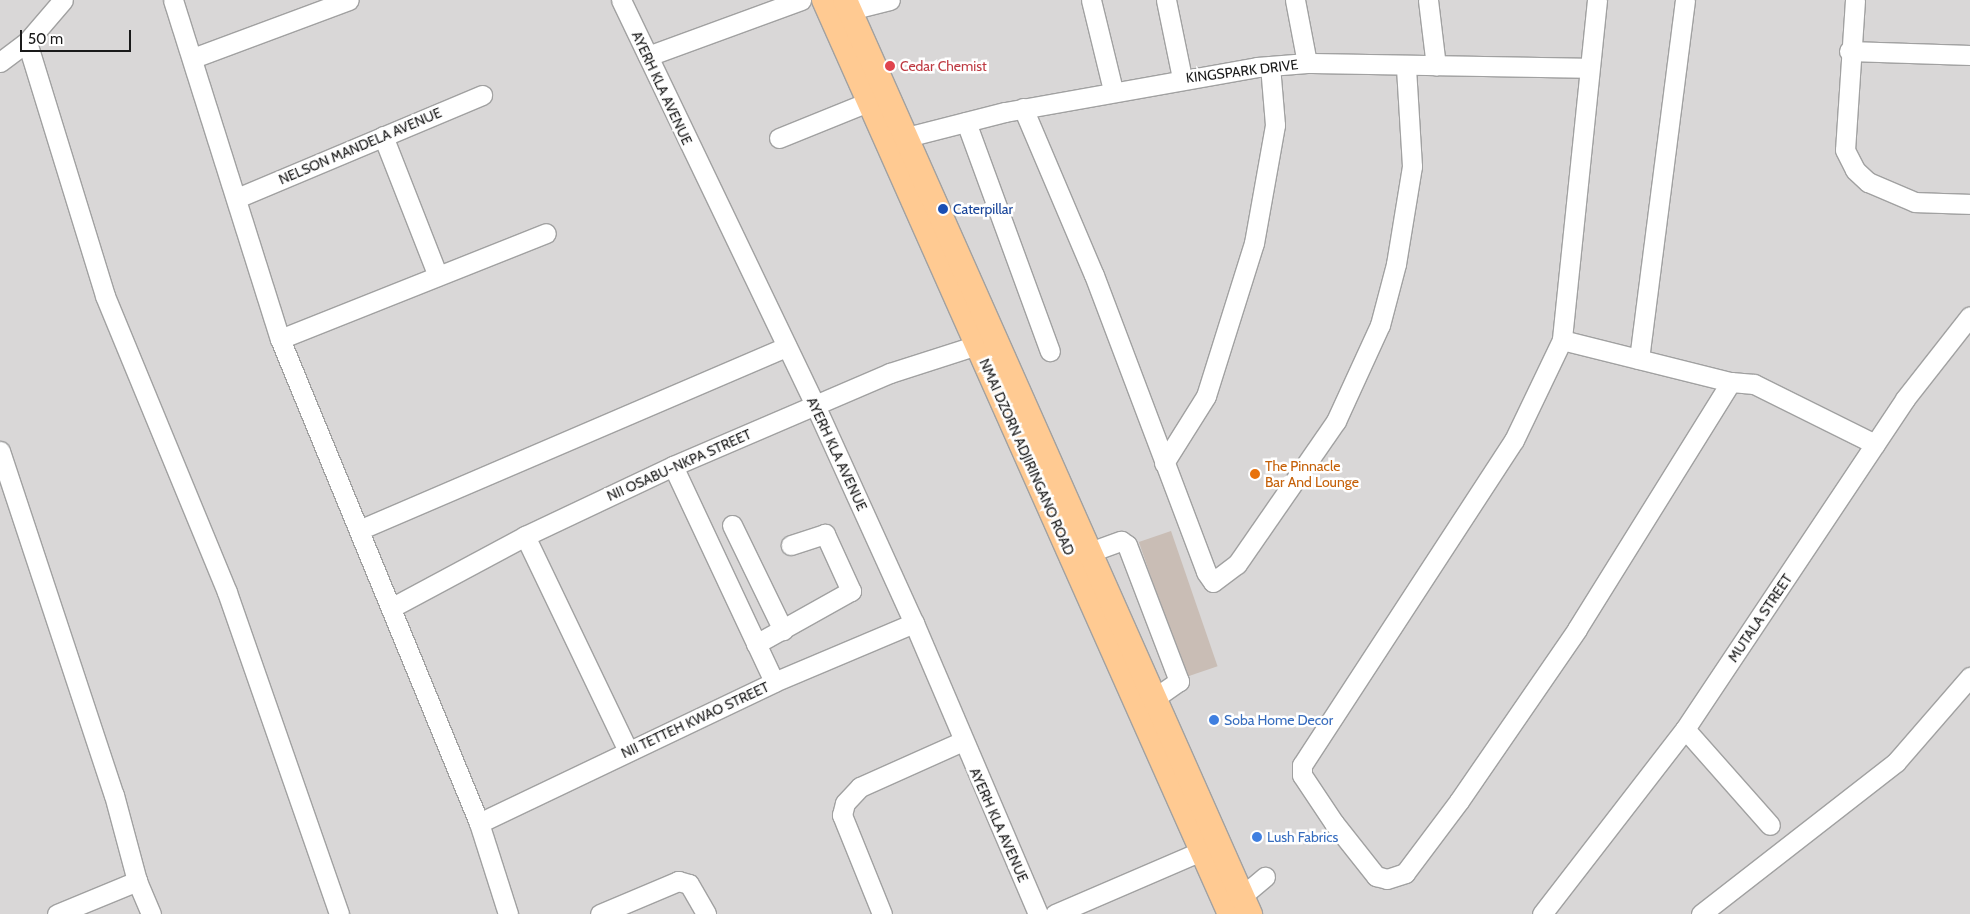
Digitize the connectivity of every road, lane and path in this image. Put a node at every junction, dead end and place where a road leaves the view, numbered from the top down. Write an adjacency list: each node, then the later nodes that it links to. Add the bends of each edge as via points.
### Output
1 (63, 0): 16 (street)
2 (173, 0): 20 (street)
3 (349, 0): 20 (street)
4 (620, 0): 18 (street, AYERH KLA AVENUE)
5 (801, 0): 18 (street)
6 (824, 0): 30 (main road, NMAI DZORN ADJIRINGANO ROAD)
7 (890, 0): 15 (street)
8 (1091, 0): 28 (street)
9 (1166, 0): 27 (street)
10 (1295, 0): 22 (street)
11 (1428, 0): 24 (street)
12 (1597, 0): 26 (street)
13 (1685, 0): 46 (street)
14 (1855, 0): 17 (street)
15 (847, 5): 35 (main road, NMAI DZORN ADJIRINGANO ROAD)
16 (27, 42): 21 (street); 77 (street, via 105,296 226,592)
17 (1849, 51): 19 (street); 37 (street, via 1845,150 1855,170 1868,182 1915,202)
18 (648, 56): 44 (street, AYERH KLA AVENUE)
19 (1970, 56)
20 (193, 58): 36 (street)
21 (0, 62)
22 (1308, 63): 23 (street, KINGSPARK DRIVE); 25 (street, KINGSPARK DRIVE)
23 (1270, 66): 27 (street, KINGSPARK DRIVE); 51 (street, via 1275,125 1254,244 1206,396)
24 (1436, 66): 25 (street, KINGSPARK DRIVE); 26 (street, KINGSPARK DRIVE)
25 (1406, 67): 51 (street, via 1412,166 1396,264 1380,325 1336,421 1237,564 1220,580 1209,580)
26 (1588, 68): 42 (street)
27 (1182, 78): 28 (street, KINGSPARK DRIVE)
28 (1113, 90): 31 (street, KINGSPARK DRIVE)
29 (482, 95): 33 (street, NELSON MANDELA AVENUE)
30 (868, 102): 34 (street); 43 (main road, NMAI DZORN ADJIRINGANO ROAD)
31 (1023, 108): 32 (street, KINGSPARK DRIVE); 51 (street, via 1094,275)
32 (966, 122): 35 (street, KINGSPARK DRIVE); 45 (street)
33 (383, 136): 36 (street, NELSON MANDELA AVENUE); 39 (street)
34 (779, 138)
35 (903, 138): 57 (main road, NMAI DZORN ADJIRINGANO ROAD)
36 (237, 198): 41 (street, via 252,257)
37 (1970, 204)
38 (546, 233): 39 (street)
39 (438, 276): 41 (street)
40 (1970, 316): 49 (street, MUTALA STREET)
41 (280, 339): 54 (street)
42 (1562, 340): 46 (street); 47 (street, via 1514,440 1302,765 1302,774 1329,815 1376,876 1387,880 1405,873 1459,801 1577,629)
43 (977, 345): 48 (street, NII OSABU-NKPA STREET, via 890,373); 65 (main road, NMAI DZORN ADJIRINGANO ROAD)
44 (787, 347): 48 (street, AYERH KLA AVENUE); 54 (street)
45 (1050, 350)
46 (1639, 359): 47 (street)
47 (1731, 382): 49 (street, via 1754,384)
48 (815, 405): 52 (street, NII OSABU-NKPA STREET); 59 (street, AYERH KLA AVENUE)
49 (1875, 444): 66 (street, MUTALA STREET)
50 (0, 450): 73 (street, via 114,795)
51 (1164, 463)
52 (673, 466): 55 (street, NII OSABU-NKPA STREET); 61 (street)
53 (732, 525): 60 (street)
54 (359, 530): 58 (street)
55 (525, 536): 58 (street, NII OSABU-NKPA STREET); 68 (street)
56 (791, 545): 60 (street, via 825,534 851,591)
57 (1090, 552): 64 (main road, NMAI DZORN ADJIRINGANO ROAD); 64 (street, via 1121,541 1127,545 1179,681)
58 (391, 608): 69 (street)
59 (914, 623): 63 (street, NII TETTEH KWAO STREET); 67 (street, AYERH KLA AVENUE)
60 (783, 630): 61 (street)
61 (756, 644): 63 (street)
62 (1970, 677): 85 (street, via 1896,762)
63 (774, 682): 68 (street, NII TETTEH KWAO STREET)
64 (1155, 698): 65 (main road, NMAI DZORN ADJIRINGANO ROAD)
65 (1157, 725): 71 (main road, NMAI DZORN ADJIRINGANO ROAD); 74 (main road, NMAI DZORN ADJIRINGANO ROAD)
66 (1685, 729): 70 (street); 84 (street, MUTALA STREET)
67 (963, 741): 81 (street, via 860,787 844,803 842,815); 82 (street, AYERH KLA AVENUE)
68 (628, 751): 69 (street, NII TETTEH KWAO STREET)
69 (479, 823): 78 (street)
70 (1770, 824)
71 (1201, 850): 74 (main road, NMAI DZORN ADJIRINGANO ROAD); 83 (street)
72 (1266, 877): 74 (street)
73 (137, 881): 75 (street); 76 (street)
74 (1241, 908)
75 (57, 914)
76 (152, 914)
77 (338, 914)
78 (508, 914)
79 (600, 914): 80 (street, via 682,881 689,884)
80 (706, 914)
81 (882, 914)
82 (1038, 914)
83 (1055, 914)
84 (1542, 914)
85 (1701, 914)

